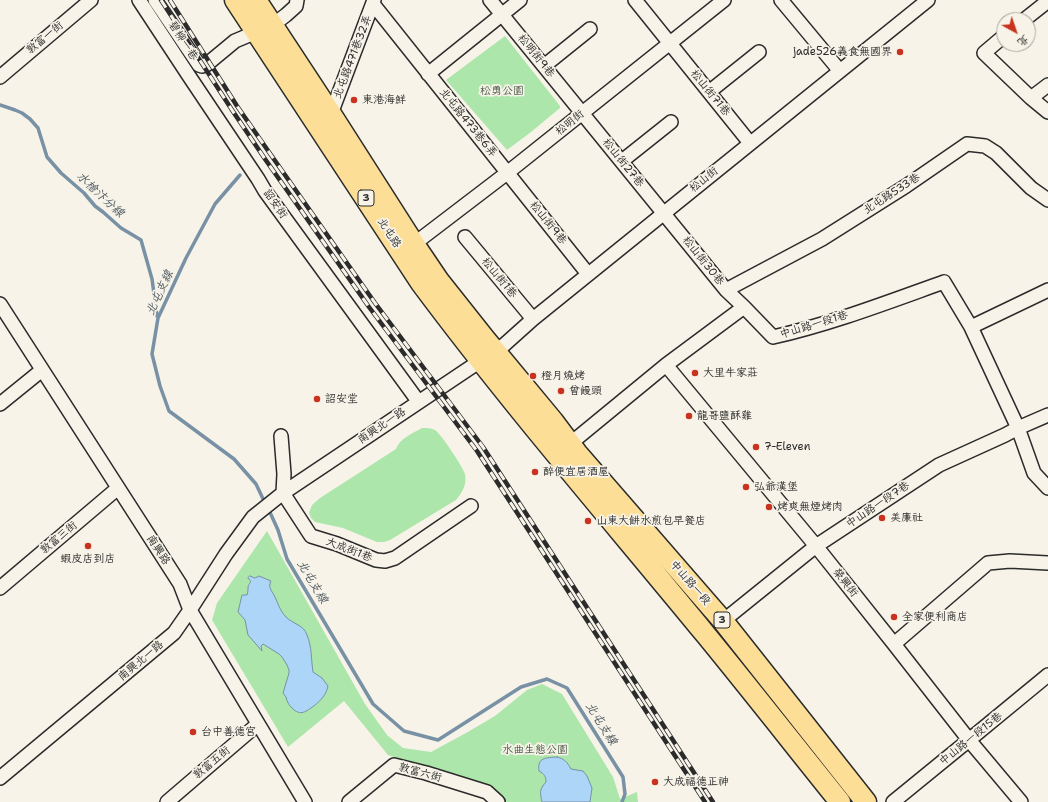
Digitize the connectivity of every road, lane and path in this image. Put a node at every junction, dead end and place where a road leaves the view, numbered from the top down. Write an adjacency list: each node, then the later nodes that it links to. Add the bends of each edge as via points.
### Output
1 (91, 0): 25 (street, 敦富一街)
2 (140, 0): 50 (street, 詔安街, via 265,191)
3 (155, 0): 17 (street, 碧柳一巷, via 199,65 204,66 235,41)
4 (235, 0): 17 (main road, 北屯路 / 3)
5 (256, 0): 17 (main road, 北屯路 / 3)
6 (297, 0): 17 (street, via 296,6 286,15)
7 (490, 0): 16 (street, 松明街9巷)
8 (520, 0): 16 (street)
9 (635, 0): 19 (street, 松山街71巷)
10 (724, 0): 19 (street, 松明街)
11 (781, 0): 23 (street)
12 (928, 0): 23 (street, 松山街)
13 (1048, 0): 15 (street)
14 (373, 2): 24 (street, 北屯路473巷6弄); 31 (street, 北屯路471巷32弄)
15 (1034, 12)
16 (502, 14): 22 (street, 松明街9巷); 24 (street)
17 (264, 28): 31 (main road, 北屯路 / 3); 47 (main road, 北屯路 / 3, via 421,283 448,319)
18 (590, 28): 22 (street)
19 (670, 43): 27 (street, 松山街71巷); 30 (street, 松明街)
20 (996, 43): 28 (street, via 984,53)
21 (759, 52): 27 (street)
22 (544, 66): 30 (street, 松明街9巷)
23 (840, 71): 33 (street, 松山街)
24 (428, 74): 35 (street, 北屯路473巷6弄)
25 (0, 77)
26 (1048, 84): 28 (street)
27 (709, 92): 33 (street, 松山街71巷)
28 (1031, 98): 29 (street)
29 (1048, 112)
30 (582, 113): 34 (street, 松山街27巷); 35 (street, 松明街)
31 (331, 114): 39 (main road, 北屯路 / 3)
32 (671, 122): 34 (street)
33 (750, 143): 37 (street, 松山街)
34 (622, 161): 37 (street, 松山街27巷)
35 (507, 173): 39 (street, 松明街); 40 (street, 松山街9巷)
36 (1048, 200): 41 (street, 北屯路533巷, via 1031,188 996,153 985,146 967,144 822,239)
37 (664, 213): 40 (street, 松山街); 41 (street, 松山街30巷)
38 (465, 237): 45 (street, 松山街1巷)
39 (414, 244): 47 (main road, 北屯路 / 3)
40 (588, 274): 45 (street, 松山街)
41 (726, 290): 44 (street, 松山街30巷)
42 (1048, 290): 46 (street)
43 (0, 304): 49 (street, 南興路)
44 (744, 307): 46 (street, 中山路一段1巷, via 773,337 806,329 944,282); 48 (street)
45 (534, 319): 47 (street, 松山街)
46 (971, 328): 53 (street, 中山路一段1巷)
47 (488, 356): 50 (street, 南興北一路); 55 (main road, 北屯路 / 3, via 553,421)
48 (666, 365): 55 (street); 60 (street, 榮興街)
49 (42, 370): 51 (street); 56 (street, 南興路)
50 (418, 401): 58 (street, 南興北一路)
51 (0, 404)
52 (1048, 415): 53 (street, 中山路一段7巷)
53 (1018, 428): 57 (street, 中山路一段1巷, via 1034,473); 60 (street, 中山路一段7巷, via 939,465)
54 (281, 436): 58 (street)
55 (563, 450): 64 (main road, 中山路一段 / 3); 74 (main road, 中山路一段 / 3)
56 (118, 488): 62 (street, 敦富三街); 63 (street, 南興路, via 180,584)
57 (1048, 488)
58 (283, 493): 59 (street, 大成街1巷, via 311,536 380,561 395,558); 63 (street, 南興北一路, via 253,517)
59 (471, 506)
60 (816, 546): 64 (street, 中山路一段7巷); 65 (street, 榮興街)
61 (1048, 564): 65 (street, via 1010,561 988,563)
62 (0, 588)
63 (190, 610): 67 (street, 南興路); 69 (street, 南興北一路, via 174,633)
64 (723, 621): 75 (main road, 中山路一段 / 3)
65 (894, 644): 68 (street, 榮興街)
66 (1048, 675): 68 (street, 中山路一段15巷)
67 (258, 724): 70 (street, 敦富五街); 71 (street, 南興路)
68 (969, 740): 76 (street, 中山路一段15巷); 77 (street, 榮興街)
69 (0, 778)
70 (167, 802)
71 (305, 802)
72 (349, 802): 73 (street, 敦富六街, via 394,765 487,792)
73 (498, 802)
74 (840, 802)
75 (866, 802)
76 (893, 802)
77 (1021, 802)

